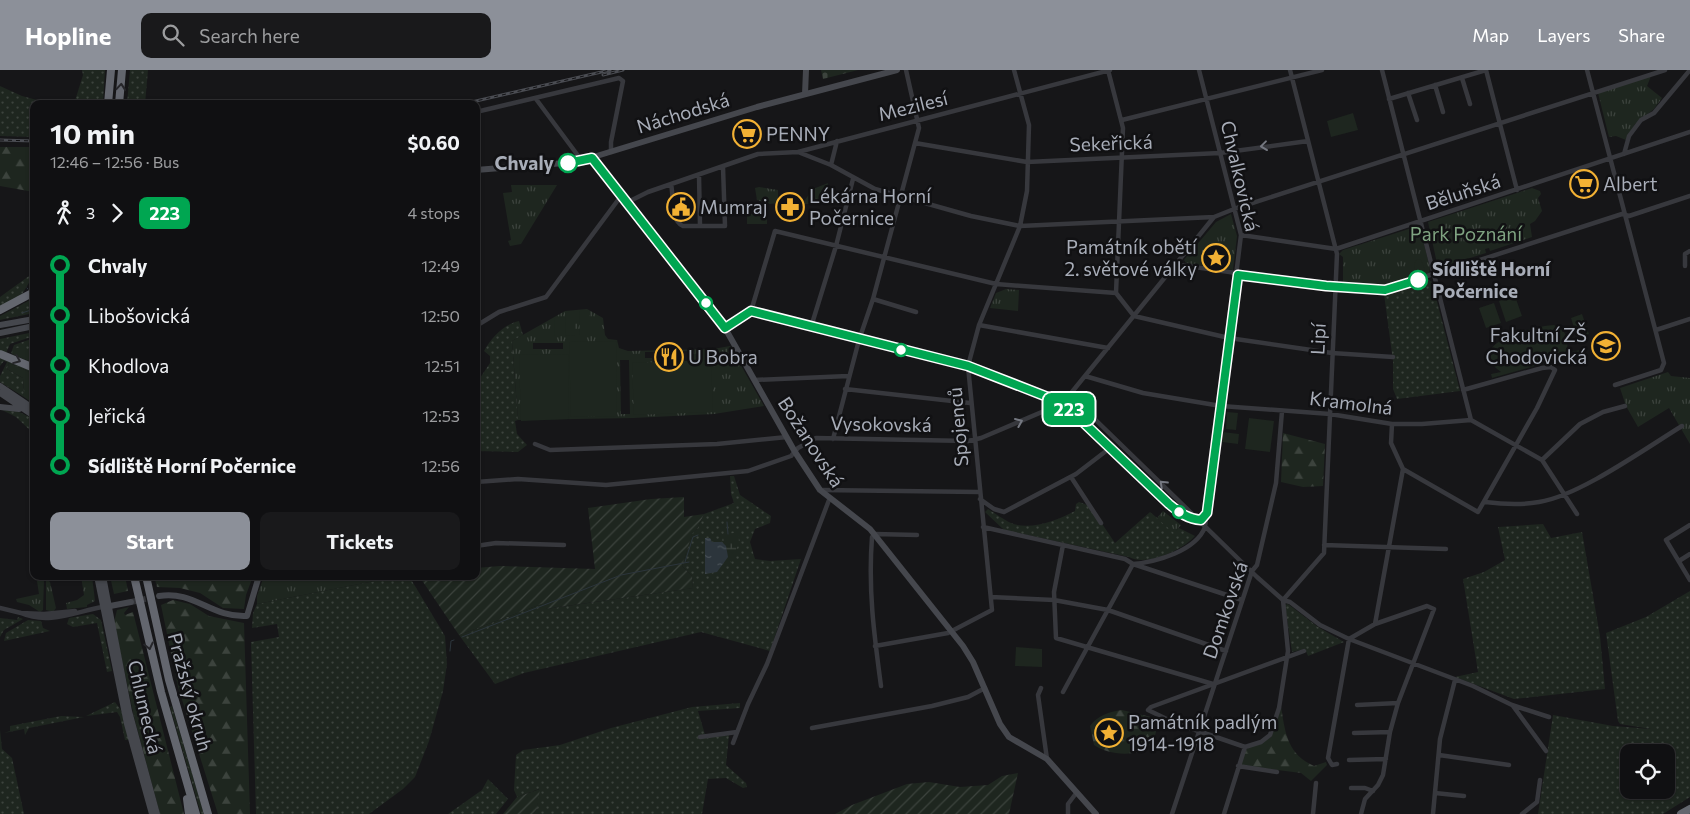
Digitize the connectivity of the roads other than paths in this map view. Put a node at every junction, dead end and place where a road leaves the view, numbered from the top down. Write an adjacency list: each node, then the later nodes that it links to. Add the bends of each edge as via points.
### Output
1 (111, 70): 26 (highway)
2 (122, 70): 27 (highway, one-way to 2)
3 (806, 70): 22 (street)
4 (897, 70): 22 (street, Náchodská)
5 (906, 70): 31 (street)
6 (1014, 70): 19 (street, Spojenců)
7 (1109, 70): 19 (street, Mezilesí); 32 (street)
8 (1199, 70): 24 (street, Chvalkovická)
9 (1290, 70): 16 (street, Lipí)
10 (1322, 70): 16 (street)
11 (1382, 70): 25 (street)
12 (1486, 70): 17 (street); 34 (street)
13 (1587, 70): 21 (street)
14 (1664, 70): 21 (street, Vysokovská)
15 (1690, 70): 43 (street, via 1654,113 1641,120 1629,136)
16 (1292, 78): 24 (street); 37 (street, Lipí)
17 (1462, 78): 18 (street); 28 (street)
18 (1435, 86): 20 (street); 30 (street)
19 (1020, 93): 31 (street, Mezilesí); 48 (street, Spojenců, via 1029,125)
20 (1408, 93): 25 (street); 33 (street)
21 (1594, 93): 34 (street, Vysokovská); 46 (street)
22 (804, 94): 39 (street, Náchodská)
23 (536, 99): 29 (street); 39 (street, via 619,78 623,81); 47 (street)
24 (1206, 99): 32 (street); 41 (street, Chvalkovická)
25 (1389, 99): 42 (street)
26 (108, 100)
27 (119, 100)
28 (1470, 104)
29 (480, 111)
30 (1443, 112)
31 (919, 120): 36 (street, Mezilesí); 38 (street)
32 (1122, 120): 45 (street)
33 (1417, 120)
34 (1500, 123): 42 (street, Vysokovská); 56 (street)
35 (1690, 132): 43 (street, Běluňská)
36 (837, 141): 40 (street, Mezilesí); 49 (street)
37 (1308, 141): 41 (street, Sekeřická, one-way to 41); 54 (street, Lipí)
38 (915, 143): 48 (street, Sekeřická); 59 (street)
39 (611, 152): 44 (street, Náchodská)
40 (798, 152): 49 (street); 50 (street, Mezilesí, via 758,154)
41 (1220, 153): 45 (street, Sekeřická); 61 (street, Chvalkovická)
42 (1403, 154): 54 (street, Vysokovská); 65 (street)
43 (1624, 154): 46 (street, Běluňská)
44 (592, 158): 47 (street, Náchodská); 57 (street, Božanovská)
45 (1122, 158): 48 (street, Sekeřická); 64 (street)
46 (1611, 159): 56 (street, Běluňská); 62 (street)
47 (582, 160): 51 (street, Náchodská)
48 (1027, 162): 67 (street, Spojenců, via 1028,191)
49 (831, 165): 53 (street)
50 (723, 167): 52 (street, Mezilesí); 66 (street, via 725,226)
51 (480, 170)
52 (699, 175): 55 (street, Mezilesí); 66 (street)
53 (853, 179): 59 (street); 69 (street)
54 (1319, 181): 61 (street, Vysokovská); 70 (street, Lipí)
55 (670, 184): 60 (street, Mezilesí); 66 (street, via 674,196 674,219 683,226)
56 (1517, 190): 65 (street, Běluňská)
57 (621, 196): 60 (street, Božanovská); 90 (street, via 546,297 499,312)
58 (1690, 196): 62 (street)
59 (901, 197): 67 (street); 72 (street)
60 (626, 203): 95 (street, Božanovská)
61 (1234, 208): 63 (street, Vysokovská); 68 (street, Chvalkovická)
62 (1626, 215): 75 (street); 96 (street)
63 (1214, 217): 64 (street); 73 (street, Vysokovská)
64 (1119, 221): 67 (street); 81 (street)
65 (1420, 221): 70 (street, Běluňská); 77 (street)
66 (700, 226)
67 (1020, 226): 79 (street, Spojenců)
68 (1241, 235): 70 (street, Běluňská); 78 (street, Chvalkovická)
69 (836, 246): 72 (street); 85 (street, via 775,231); 94 (street)
70 (1336, 249): 80 (street, Lipí)
71 (1690, 251): 74 (street, via 1685,254)
72 (885, 257): 79 (street); 83 (street)
73 (1178, 262): 78 (street); 87 (street, Vysokovská)
74 (1685, 266)
75 (1448, 270)
76 (1439, 272): 77 (street)
77 (1434, 274): 80 (street, via 1385,290); 111 (street)
78 (1238, 275): 80 (street); 98 (street, Chvalkovická)
79 (996, 284): 81 (street); 92 (street, Spojenců)
80 (1336, 287): 101 (street, Lipí)
81 (1116, 293): 87 (street)
82 (30, 294): 84 (highway)
83 (874, 299): 86 (street); 99 (street)
84 (0, 310)
85 (751, 311): 94 (street); 95 (street)
86 (916, 312)
87 (1134, 316): 98 (street); 100 (street, Vysokovská)
88 (1690, 319): 96 (street)
89 (30, 320): 91 (street)
90 (480, 324)
91 (0, 326)
92 (978, 326): 100 (street); 105 (street, Spojenců)
93 (30, 327): 97 (street)
94 (811, 327): 99 (street)
95 (725, 328): 108 (street, Božanovská)
96 (1656, 330): 109 (street, via 1664,367)
97 (0, 333)
98 (1230, 338): 101 (street); 116 (street, Chvalkovická)
99 (859, 340): 105 (street); 106 (street)
100 (1108, 348): 107 (street, Vysokovská)
101 (1332, 353): 103 (street); 122 (street, Lipí)
102 (0, 354): 104 (highway, one-way to 104)
103 (1393, 357)
104 (30, 366)
105 (968, 366): 114 (street, Spojenců); 115 (street)
106 (848, 376): 108 (street); 110 (street)
107 (1085, 376): 113 (street, Vysokovská); 116 (street, Kramolná, via 1144,392)
108 (754, 380): 126 (street, Božanovská)
109 (1615, 385)
110 (845, 389): 114 (street); 127 (street)
111 (1463, 390): 123 (street); 130 (street, via 1542,368 1554,368 1556,373)
112 (2, 393): 120 (street)
113 (1070, 395): 115 (street, Vysokovská); 145 (street, one-way to 113, via 1171,491)
114 (970, 403): 128 (street, Spojenců)
115 (1063, 403): 128 (street, Vysokovská, one-way to 115); 131 (street)
116 (1221, 406): 119 (street, Kramolná); 143 (street, Chvalkovická)
117 (1625, 406): 133 (street, via 1603,412 1580,424)
118 (0, 407): 121 (street)
119 (1282, 410): 122 (street, Kramolná); 161 (street, Domkovská, via 1276,483 1257,565)
120 (30, 412)
121 (30, 412)
122 (1330, 414): 124 (street, Kramolná); 155 (street, Lipí)
123 (1471, 420): 124 (street, Kramolná); 130 (street)
124 (1392, 424): 134 (street, via 1391,443)
125 (1682, 426): 139 (street)
126 (786, 437): 129 (street, via 717,444 550,450); 132 (street, Božanovská)
127 (833, 439): 128 (street, Vysokovská); 132 (street, Vysokovská, via 811,440)
128 (975, 440): 138 (street, Spojenců)
129 (535, 444)
130 (1516, 445): 133 (street); 142 (street)
131 (1110, 448): 135 (street); 145 (street, via 1169,504 1187,518)
132 (795, 452): 136 (street, Vysokovská, via 748,471 632,483 606,485 518,479); 137 (street, Božanovská)
133 (1542, 460): 139 (street)
134 (1403, 469): 142 (street, via 1478,512); 156 (street)
135 (1071, 477): 140 (street, via 1004,512); 146 (street)
136 (480, 482)
137 (820, 490): 138 (street); 141 (street, Božanovská)
138 (979, 492): 140 (street, Spojenců)
139 (1565, 494): 142 (street, via 1540,502); 144 (street)
140 (980, 499): 148 (street, Spojenců)
141 (829, 500): 150 (street, Božanovská, via 857,517); 198 (street, via 768,664)
142 (1485, 502)
143 (1207, 513): 145 (street, via 1201,520); 149 (street, Chvalkovická)
144 (1577, 514)
145 (1196, 520): 149 (street)
146 (1101, 523)
147 (1690, 525): 159 (street, via 1666,540)
148 (983, 527): 154 (street); 169 (street, Spojenců)
149 (1205, 527): 160 (street, via 1188,546 1151,563); 161 (street)
150 (875, 534): 151 (street); 178 (street, Božanovská); 180 (street, via 872,537 869,578)
151 (917, 535)
152 (564, 544): 153 (street, via 503,542)
153 (480, 545)
154 (1063, 545): 160 (street, via 1125,559); 170 (street)
155 (1324, 545): 156 (street); 172 (street, Lipí, via 1324,553)
156 (1388, 547): 157 (street); 177 (street)
157 (1446, 549)
158 (1690, 554): 159 (street)
159 (1679, 561): 167 (street)
160 (1133, 564): 171 (street); 176 (street)
161 (1252, 571): 171 (street, Domkovská); 172 (street)
162 (98, 580): 174 (street, Chlumecká)
163 (103, 580): 174 (street, Chlumecká)
164 (135, 580): 209 (highway, Pražský okruh, one-way to 209)
165 (147, 580): 226 (highway, Pražský okruh, via 173,696)
166 (258, 580): 168 (street, via 247,616 220,613 183,595)
167 (1690, 580)
168 (159, 596)
169 (990, 598): 170 (street); 178 (street, via 992,610)
170 (1054, 600): 176 (street); 181 (street, via 1056,638)
171 (1242, 600): 182 (street, Domkovská)
172 (1283, 600): 179 (street, via 1320,625); 184 (street)
173 (131, 602): 174 (street)
174 (106, 607): 175 (street, via 48,614); 222 (street, Chlumecká, via 127,724); 223 (street, Chlumecká)
175 (0, 610)
176 (1108, 610): 181 (street); 182 (street)
177 (1375, 624): 179 (street); 185 (street, via 1432,606 1434,612)
178 (952, 632): 180 (street); 189 (street, Božanovská, via 973,662)
179 (1349, 639): 185 (street); 210 (street, via 1328,758 1332,765)
180 (875, 646): 188 (street)
181 (1088, 648): 187 (street); 191 (street)
182 (1226, 651): 187 (street, Domkovská)
183 (1304, 651): 184 (street)
184 (1288, 657): 187 (street); 203 (street, via 1275,724 1265,738)
185 (1412, 663): 186 (street); 192 (street)
186 (1455, 680): 194 (street); 205 (street)
187 (1215, 685): 197 (street, Domkovská); 197 (street, via 1148,710)
188 (881, 686)
189 (985, 688): 196 (street, via 968,697 932,706); 206 (street, Božanovská, via 1009,737)
190 (1041, 688): 206 (street, via 1038,695)
191 (1063, 692)
192 (1398, 703): 193 (street); 199 (street)
193 (1357, 705)
194 (1512, 705): 195 (street); 204 (street)
195 (1549, 717)
196 (812, 728)
197 (1200, 730): 203 (street); 229 (street, Domkovská)
198 (737, 732): 201 (street); 202 (street)
199 (1390, 732): 200 (street); 207 (street)
200 (1354, 733)
201 (700, 738)
202 (733, 743)
203 (1245, 747): 212 (street)
204 (1546, 751)
205 (1439, 755): 211 (street); 219 (street)
206 (1047, 759): 218 (street, Božanovská)
207 (1386, 759): 208 (street); 217 (street, via 1381,781)
208 (1349, 760)
209 (180, 764): 224 (highway); 225 (highway, Pražský okruh)
210 (1337, 764)
211 (1509, 765)
212 (1238, 766): 213 (street); 230 (street)
213 (1277, 772)
214 (1540, 780): 234 (street, via 1537,802)
215 (1316, 783): 231 (street)
216 (1351, 788): 217 (street)
217 (1373, 791): 232 (street, via 1365,799)
218 (1078, 792): 227 (street, via 1068,804); 228 (street, Božanovská)
219 (1434, 793): 220 (street); 233 (street)
220 (1464, 796)
221 (1690, 809): 235 (highway)
222 (152, 814)
223 (157, 814)
224 (189, 814)
225 (196, 814)
226 (208, 814)
227 (1068, 814)
228 (1096, 814)
229 (1172, 814)
230 (1224, 814)
231 (1313, 814)
232 (1361, 814)
233 (1433, 814)
234 (1522, 814)
235 (1680, 814)

